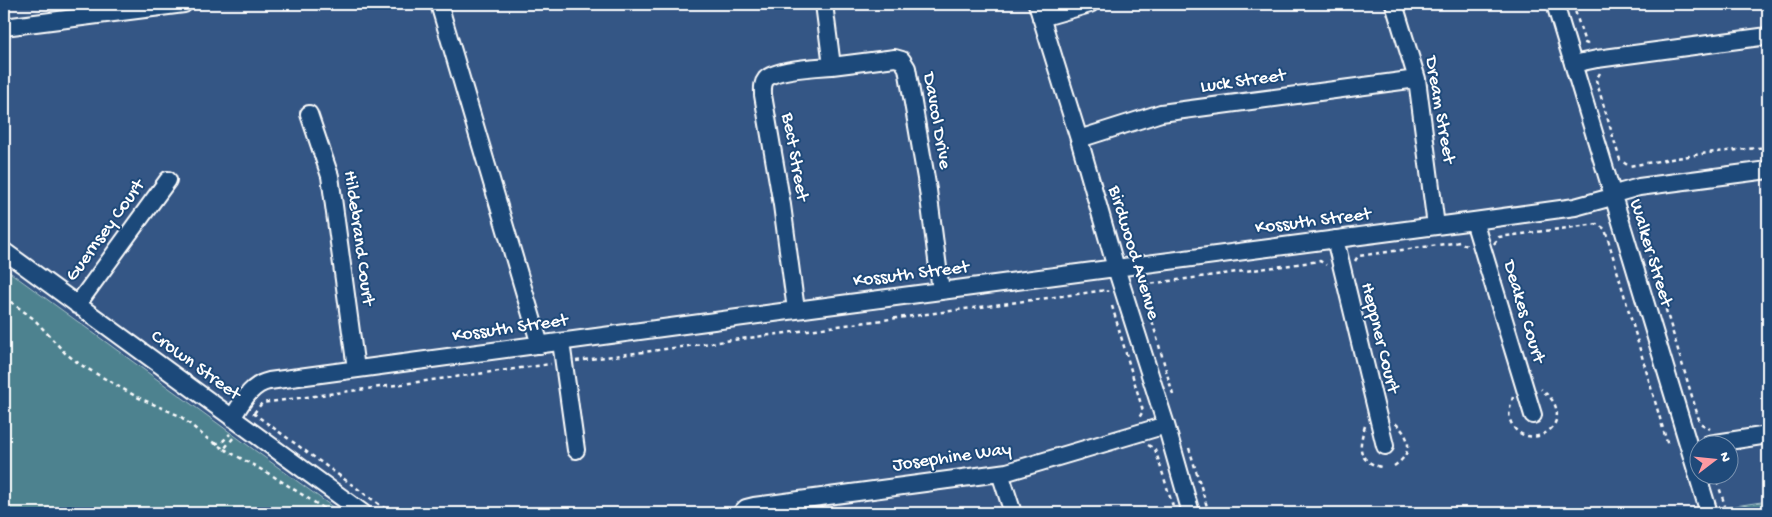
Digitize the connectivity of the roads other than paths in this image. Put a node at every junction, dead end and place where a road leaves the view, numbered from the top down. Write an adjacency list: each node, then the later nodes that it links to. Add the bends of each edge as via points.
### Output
1 (184, 4): 8 (street)
2 (439, 4): 27 (street)
3 (824, 4): 11 (street)
4 (1090, 4): 7 (street)
5 (1394, 4): 12 (street, Dream Street)
6 (1555, 4): 10 (street, Walker Street)
7 (1039, 11): 14 (street, Birdwood Avenue)
8 (4, 27)
9 (1768, 36): 10 (street, via 1602,65)
10 (1573, 64): 17 (street, Walker Street)
11 (832, 66): 23 (street, Davcol Drive, via 891,58 901,60 905,65); 25 (street, Bect Street, via 777,73 768,77 764,84 763,95)
12 (1417, 79): 14 (street, Luck Street, via 1161,113); 19 (street, Dream Street)
13 (309, 114): 28 (street, Hildebrand Court, via 330,176)
14 (1079, 139): 22 (street, Birdwood Avenue)
15 (1768, 170): 17 (street, Kossuth Street, via 1637,188)
16 (168, 180): 24 (street, Guernsey Court)
17 (1612, 196): 18 (street, Kossuth Street, via 1575,207); 33 (street, Walker Street)
18 (1474, 221): 19 (street, Kossuth Street); 29 (street, Deakes Court)
19 (1436, 226): 20 (street, Kossuth Street)
20 (1335, 239): 22 (street, Kossuth Street); 35 (street, Heppner Court)
21 (4, 251): 24 (street, Crown Street)
22 (1116, 268): 23 (street, Kossuth Street); 31 (street, Birdwood Avenue)
23 (942, 291): 25 (street, Kossuth Street)
24 (77, 305): 30 (street, Crown Street)
25 (796, 310): 26 (street, Kossuth Street)
26 (561, 342): 27 (street, Kossuth Street); 36 (street)
27 (540, 345): 28 (street, Kossuth Street)
28 (356, 369): 30 (street, Kossuth Street, via 261,383 251,390 248,409)
29 (1534, 415)
30 (238, 422): 39 (street, Crown Street)
31 (1166, 425): 37 (street, Josephine Way); 42 (street, Birdwood Avenue)
32 (1768, 435): 34 (street)
33 (1690, 437)
34 (1740, 439)
35 (1385, 446)
36 (576, 450)
37 (1000, 473): 40 (street, Josephine Way, via 754,506); 41 (street)
38 (1702, 484): 43 (street, Walker Street)
39 (363, 513)
40 (741, 513)
41 (1013, 513)
42 (1191, 513)
43 (1709, 513)

